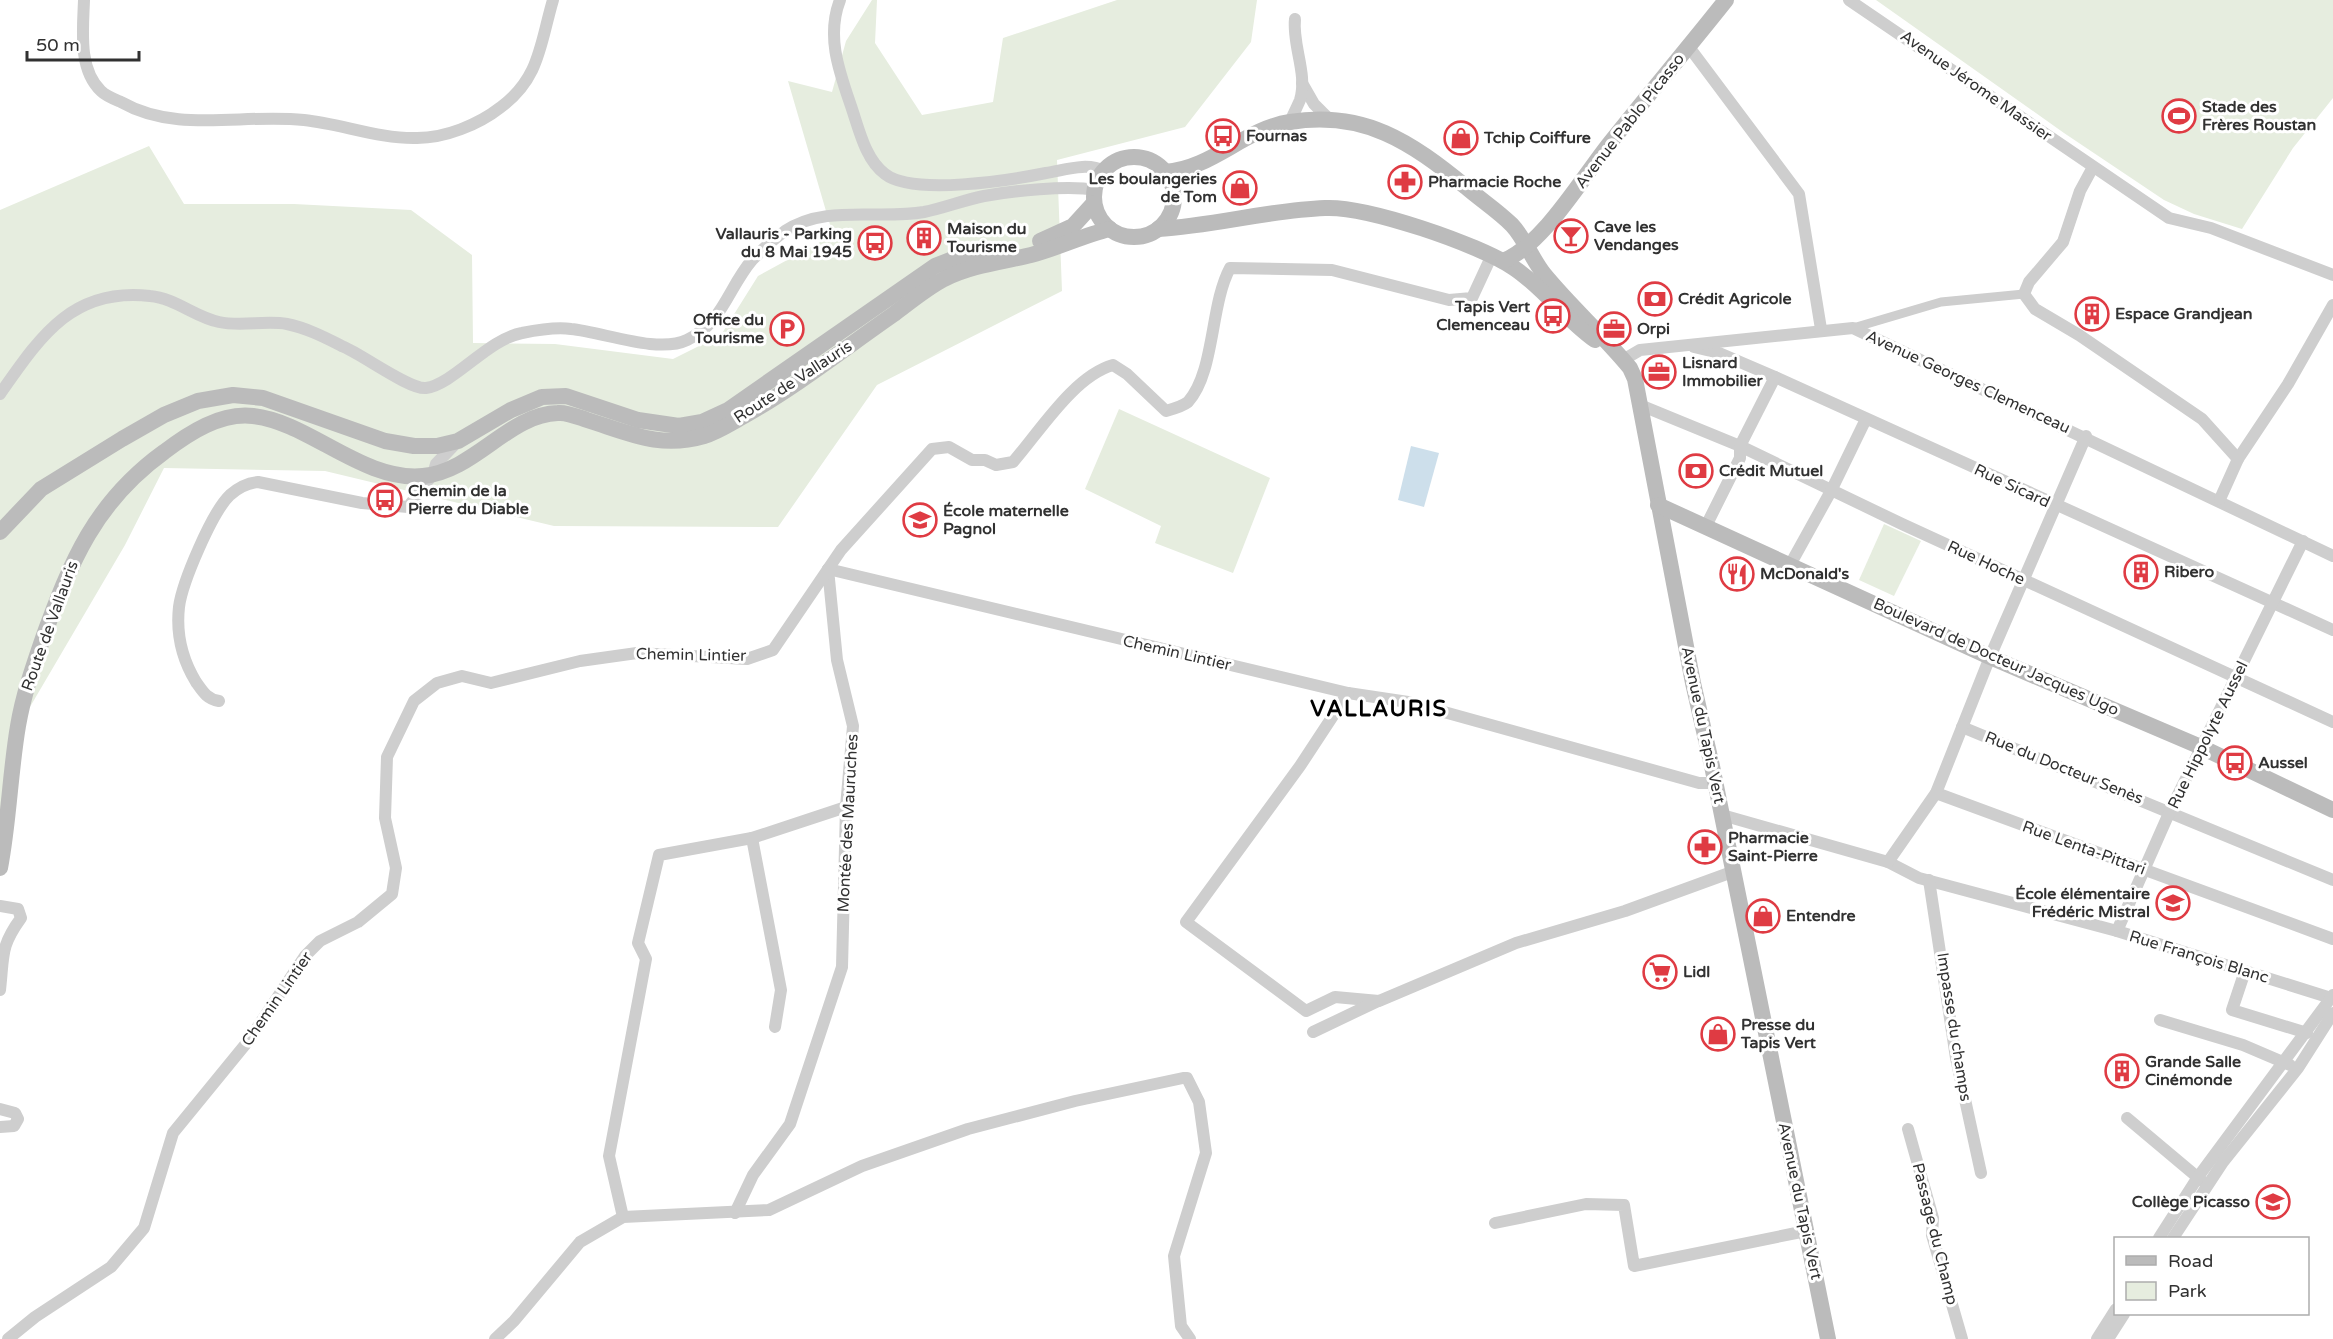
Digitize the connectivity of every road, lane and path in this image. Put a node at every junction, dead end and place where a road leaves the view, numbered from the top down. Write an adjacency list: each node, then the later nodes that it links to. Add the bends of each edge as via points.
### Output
1 (84, 0): 2 (street, via 87,73 102,92 128,106 165,119 304,120 416,138 440,136 471,125 525,87 536,66)
2 (553, 0)
3 (840, 0): 12 (street, via 832,40 864,146 884,174 900,183 920,185 1024,177 1085,166)
4 (1726, 0): 7 (main road, Avenue Pablo Picasso)
5 (1854, 1): 11 (street, Avenue Jérome Massier)
6 (1295, 19): 8 (street, via 1293,33)
7 (1689, 47): 17 (main road, Avenue Pablo Picasso); 23 (street, via 1799,194)
8 (1302, 83): 9 (street, via 1314,105); 10 (street)
9 (1329, 119): 10 (main road); 17 (main road, via 1359,122 1401,139 1511,225)
10 (1290, 122): 13 (main road, via 1249,136 1192,167)
11 (2093, 168): 19 (street, Avenue Jérome Massier, via 2169,218 2211,228); 20 (street, via 2080,191 2062,242 2029,282)
12 (1104, 171): 13 (main road, via 1123,159 1135,158 1146,159); 14 (main road)
13 (1165, 172): 16 (main road, via 1173,202 1166,221)
14 (1095, 196): 15 (main road, via 1100,218); 27 (street, via 1076,188 986,196 922,212 824,216 786,231 751,261 720,313 703,332 683,342 659,345 568,328 519,333 426,388 412,386 368,358 316,333 285,324 223,323 151,296 99,298 61,317 33,347); 31 (main road, Route de Vallauris, via 1073,226 1060,234 958,257 935,266 728,410 702,422 658,424 566,396 542,397)
15 (1110, 229): 16 (main road, via 1129,237); 34 (main road, Route de Vallauris, via 943,279 765,404 709,435 661,442 561,412 538,415 465,462)
16 (1158, 229): 18 (main road, via 1348,208 1380,215)
17 (1527, 247): 18 (main road, Avenue Pablo Picasso); 25 (main road, via 1542,273)
18 (1497, 259): 25 (main road, via 1527,278 1576,327); 44 (street, via 1472,298 1449,300 1332,270 1230,268 1222,283 1202,376 1187,403 1166,411 1127,374 1113,365 1101,368 1085,379 1013,462 996,465 972,460 949,447 932,449)
19 (2333, 275)
20 (2024, 294): 22 (street, via 1941,303); 33 (street, via 2035,309 2202,419)
21 (2333, 304): 33 (street, via 2288,384)
22 (1853, 328): 23 (street, Avenue Georges Clemenceau); 30 (street, Avenue Georges Clemenceau)
23 (1821, 329): 24 (street, Avenue Georges Clemenceau)
24 (1690, 346): 25 (street, Avenue Georges Clemenceau, via 1640,350); 26 (street, Rue Sicard, via 1719,353)
25 (1623, 360): 28 (main road, Avenue du Tapis Vert, via 1635,379)
26 (1775, 377): 29 (street, Rue Sicard); 32 (street)
27 (0, 394)
28 (1640, 405): 32 (street, Rue Hoche); 37 (main road, Avenue du Tapis Vert)
29 (1866, 419): 35 (street); 38 (street, Rue Sicard)
30 (2086, 436): 36 (street, Avenue Georges Clemenceau); 38 (street)
31 (458, 441): 34 (street, via 436,464); 40 (main road, Route de Vallauris, via 437,446 385,441 263,398 233,395 198,401 164,415 41,489)
32 (1740, 446): 35 (street, Rue Hoche); 39 (street, via 1740,458)
33 (2238, 459): 36 (street)
34 (434, 474): 51 (street, via 408,507 362,503 258,482 246,483 229,496 215,516 179,607 181,652 202,692); 63 (main road, Route de Vallauris, via 397,474 365,464 256,416 215,422 146,465 101,513 66,573 18,723)
35 (1831, 491): 43 (street); 45 (street, Rue Hoche)
36 (2220, 500): 41 (street, Avenue Georges Clemenceau)
37 (1658, 505): 39 (main road, Boulevard de Docteur Jacques Ugo); 55 (main road, Avenue du Tapis Vert)
38 (2056, 507): 45 (street); 46 (street, Rue Sicard)
39 (1706, 526): 43 (main road, Boulevard de Docteur Jacques Ugo)
40 (0, 532)
41 (2303, 541): 42 (street, Avenue Georges Clemenceau); 46 (street, Rue Hippolyte Aussel)
42 (2333, 556)
43 (1790, 565): 48 (main road, Boulevard de Docteur Jacques Ugo)
44 (828, 569): 50 (street, Chemin Lintier); 57 (street, Montée des Mauruches, via 837,660 853,726); 96 (street, Chemin Lintier, via 773,650 747,659 637,653 580,661 491,683 462,676 437,683 414,701 387,757 386,818 396,868 392,894 358,922 320,941 305,956 249,1040 173,1133 144,1228 111,1267)
45 (2023, 580): 48 (street); 49 (street, Rue Hoche)
46 (2274, 601): 47 (street, Rue Sicard); 49 (street, Rue Hippolyte Aussel)
47 (2333, 630)
48 (1990, 657): 53 (street); 54 (main road, Boulevard de Docteur Jacques Ugo)
49 (2236, 679): 52 (street, Rue Hoche); 54 (street, Rue Hippolyte Aussel)
50 (1348, 693): 55 (street, Chemin Lintier, via 1408,702 1699,783); 74 (street, via 1186,922 1306,1011 1335,997)
51 (219, 701)
52 (2333, 722)
53 (1962, 727): 56 (street); 59 (street, Rue du Docteur Senès)
54 (2202, 747): 58 (main road, Boulevard de Docteur Jacques Ugo); 59 (street, Rue Hippolyte Aussel)
55 (1716, 783): 60 (main road, Avenue du Tapis Vert)
56 (1936, 793): 62 (street); 64 (street, Rue Lenta-Pittari)
57 (846, 807): 61 (street); 88 (street, Montée des Mauruches, via 842,967 790,1124 753,1175)
58 (2333, 810)
59 (2170, 811): 64 (street, Rue Hippolyte Aussel); 67 (street, Rue du Docteur Senès)
60 (1722, 816): 62 (street, Rue François Blanc); 65 (main road, Avenue du Tapis Vert)
61 (752, 838): 77 (street, via 781,990); 89 (street, via 659,855 638,943 646,959 609,1156)
62 (1888, 862): 66 (street, Rue François Blanc)
63 (0, 868)
64 (2144, 870): 69 (street, Rue Hippolyte Aussel); 70 (street, Rue Lenta-Pittari)
65 (1732, 872): 74 (street, via 1625,911 1516,943); 91 (main road, Avenue du Tapis Vert)
66 (1929, 880): 69 (street, Rue François Blanc); 86 (street, Impasse du champs, via 1956,1058)
67 (2333, 880)
68 (0, 906): 72 (street, via 18,909 21,918 6,935 0,962)
69 (2117, 931): 71 (street, Rue François Blanc)
70 (2333, 939)
71 (2245, 971): 73 (street, Rue François Blanc); 79 (street, via 2232,1010)
72 (0, 990)
73 (2332, 997): 75 (street)
74 (1379, 1001): 78 (street)
75 (2328, 1013): 79 (street)
76 (2160, 1020): 80 (street, via 2243,1045)
77 (775, 1027)
78 (1313, 1032)
79 (2308, 1038): 80 (street); 81 (street)
80 (2285, 1063): 81 (street); 87 (street)
81 (2298, 1068): 87 (street, via 2223,1162)
82 (0, 1109): 84 (street, via 15,1113 18,1119 14,1126)
83 (2127, 1119): 87 (street)
84 (0, 1127)
85 (1908, 1129): 100 (street, Passage du Champ, via 1933,1218 1932,1235)
86 (1981, 1173)
87 (2203, 1181): 92 (street); 93 (street)
88 (735, 1213): 89 (street); 98 (street, via 768,1210 862,1166 968,1129 1075,1101 1187,1078 1199,1102 1206,1153 1174,1256 1181,1326)
89 (623, 1217): 97 (street, via 580,1242 514,1322)
90 (1495, 1223): 91 (street, via 1586,1204 1624,1205 1635,1266)
91 (1806, 1231): 99 (main road, Avenue du Tapis Vert)
92 (2161, 1237)
93 (2174, 1237)
94 (2114, 1311): 101 (street)
95 (2123, 1315): 102 (street)
96 (8, 1339)
97 (495, 1339)
98 (1190, 1339)
99 (1828, 1339)
100 (1962, 1339)
101 (2097, 1339)
102 (2108, 1339)

